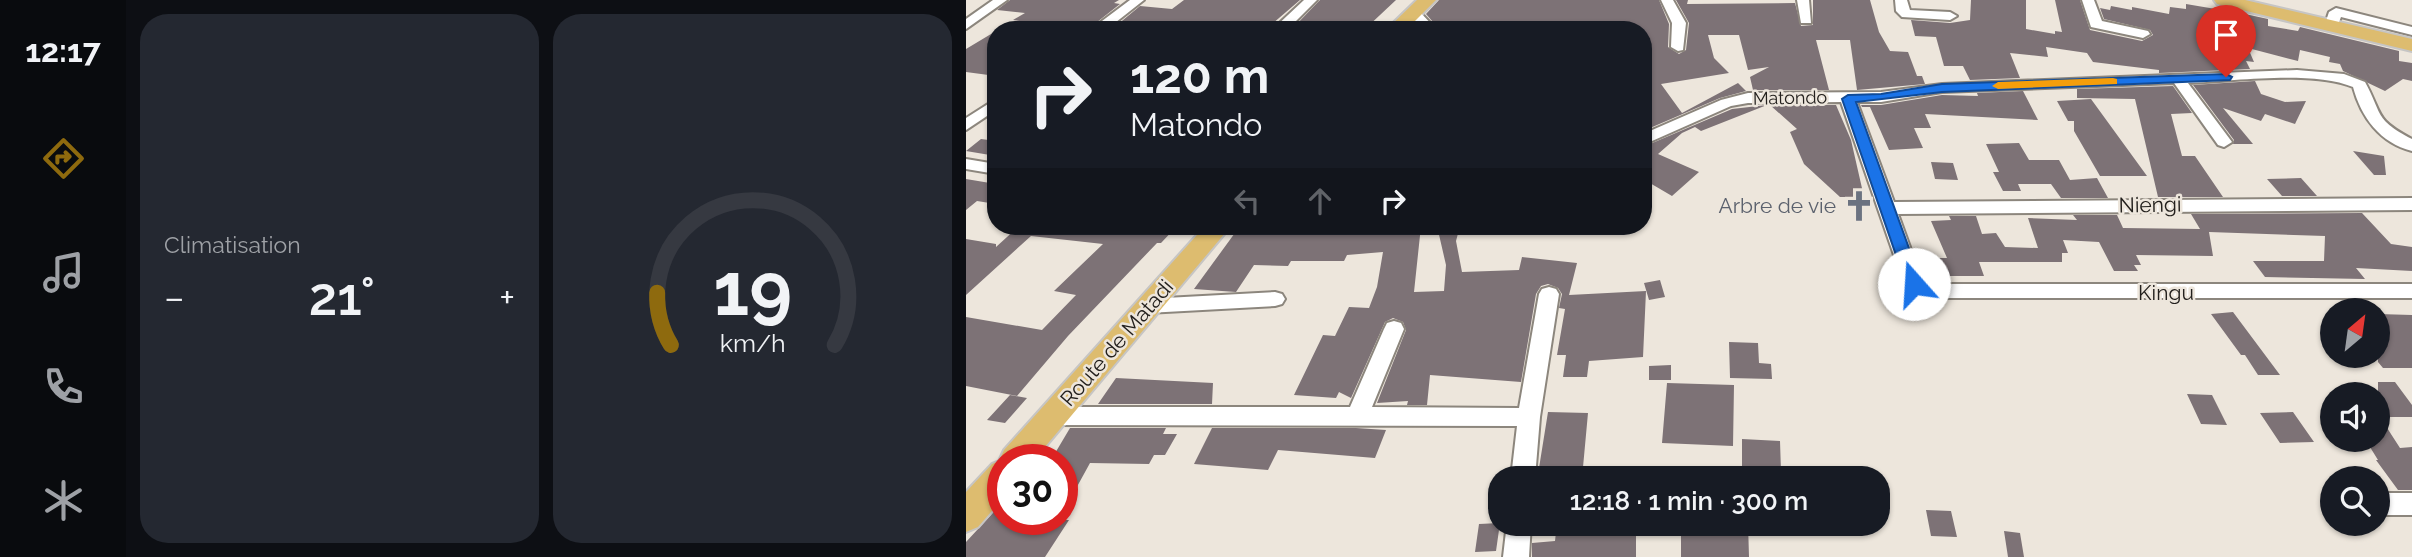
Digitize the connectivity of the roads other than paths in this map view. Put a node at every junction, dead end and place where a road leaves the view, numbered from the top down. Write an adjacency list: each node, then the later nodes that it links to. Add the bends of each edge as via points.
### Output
1 (1002, 0): 18 (street)
2 (1138, 0): 14 (street)
3 (1311, 0): 15 (street)
4 (1427, 0): 10 (highway)
5 (1667, 0): 22 (street, via 1679,23)
6 (1803, 0): 13 (street)
7 (1901, 0): 12 (street, via 1907,14)
8 (2088, 0): 20 (street, via 2096,24)
9 (2223, 0): 11 (highway)
10 (1413, 13): 16 (highway); 17 (street)
11 (2335, 13): 19 (street); 21 (highway)
12 (1950, 16)
13 (1806, 20)
14 (1109, 21)
15 (1289, 21)
16 (1405, 21)
17 (1421, 21)
18 (966, 25)
19 (2412, 31)
20 (2143, 34)
21 (2412, 45)
22 (1678, 47)
23 (2178, 79): 24 (street, Matondo, via 1942,88); 28 (street); 29 (street, Matondo, via 2297,74 2344,78 2360,85 2371,118 2381,130)
24 (1848, 99): 27 (street, Matondo, via 1748,98); 33 (street)
25 (987, 110): 26 (street)
26 (966, 125)
27 (1652, 135)
28 (2224, 142)
29 (2412, 146)
30 (966, 164): 31 (street)
31 (987, 168)
32 (2412, 204): 33 (street, Niengi)
33 (1887, 208): 35 (street, Kingu, via 1914,284 1928,291)
34 (1211, 235): 38 (highway, Route de Matadi)
35 (2412, 291)
36 (1549, 294): 42 (street)
37 (1275, 299): 38 (street)
38 (1147, 306): 40 (highway, Route de Matadi)
39 (1394, 329): 41 (street)
40 (1054, 416): 41 (street); 43 (highway, Route de Matadi)
41 (1357, 416): 42 (street)
42 (1529, 417): 44 (street)
43 (1029, 444)
44 (1524, 466)
45 (987, 492): 48 (highway)
46 (2412, 504): 47 (street)
47 (2390, 505)
48 (966, 516)
49 (1518, 536): 50 (street)
50 (1516, 557)

